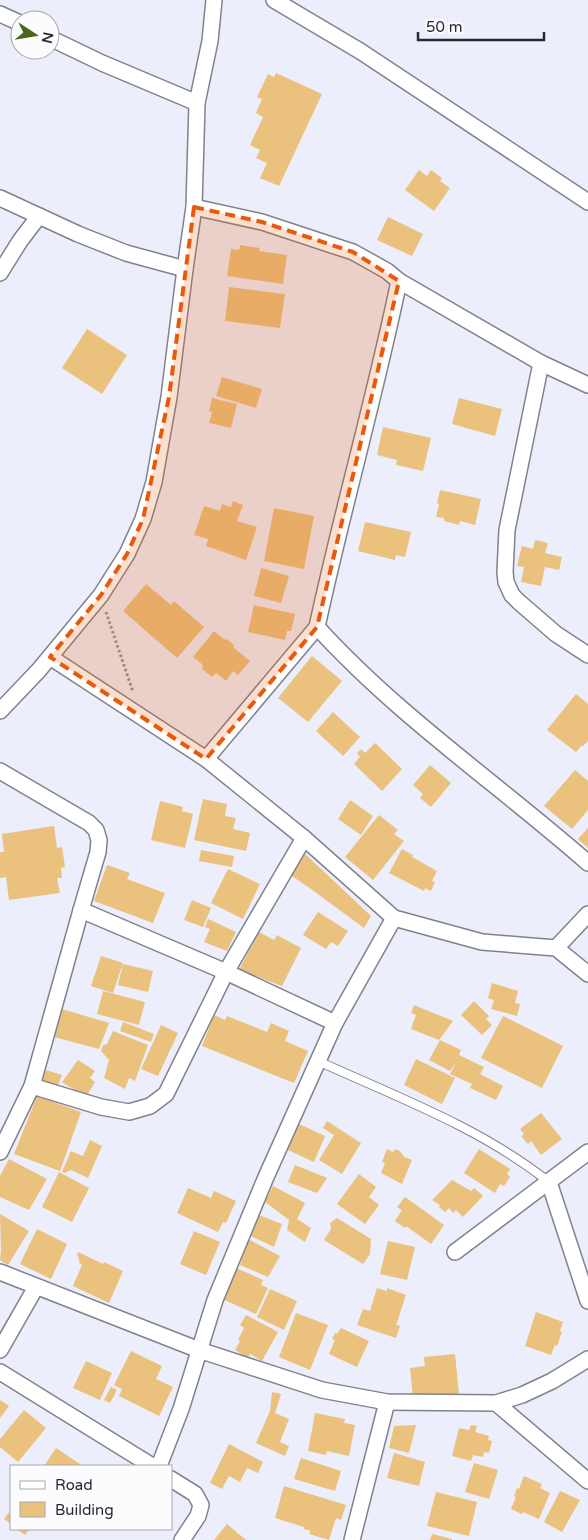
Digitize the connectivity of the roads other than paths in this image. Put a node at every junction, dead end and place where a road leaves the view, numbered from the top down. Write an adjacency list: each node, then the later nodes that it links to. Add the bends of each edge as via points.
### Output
1 (214, 0): 4 (street, via 210,41)
2 (274, 0): 6 (street, via 360,51)
3 (60, 43): 4 (street)
4 (197, 104): 7 (street)
5 (0, 198): 8 (street)
6 (588, 202)
7 (194, 207): 9 (street); 11 (street, via 262,222 353,252)
8 (39, 216): 9 (street, via 126,253); 10 (street)
9 (185, 269): 16 (street, via 169,397 154,482 143,518 128,554 101,595)
10 (0, 273)
11 (399, 281): 12 (street); 14 (street)
12 (541, 363): 13 (street); 15 (street, via 507,530 504,572 512,595 519,602 556,634)
13 (588, 385)
14 (316, 626): 18 (street); 21 (street, via 343,656 400,708)
15 (588, 655)
16 (50, 657): 17 (street); 18 (street)
17 (0, 711)
18 (206, 759): 20 (street)
19 (0, 771): 22 (street, via 96,830 98,852)
20 (304, 838): 24 (street); 26 (street)
21 (588, 864)
22 (81, 910): 26 (street); 30 (street)
23 (588, 914): 25 (street)
24 (394, 918): 25 (street, via 482,942); 28 (street)
25 (556, 948): 27 (street)
26 (226, 972): 28 (street); 30 (street, via 166,1094 150,1106 129,1112)
27 (588, 974)
28 (334, 1023): 29 (street)
29 (318, 1061): 33 (lane, via 471,1130); 39 (street, via 214,1300)
30 (32, 1086): 31 (street)
31 (0, 1152)
32 (588, 1152): 33 (street)
33 (549, 1182): 34 (street); 37 (street)
34 (455, 1252)
35 (0, 1272): 36 (street)
36 (36, 1287): 38 (street); 39 (street)
37 (588, 1301)
38 (0, 1350)
39 (199, 1350): 42 (street, via 322,1390); 45 (street)
40 (588, 1359): 43 (street, via 552,1381 522,1395)
41 (0, 1372): 44 (street)
42 (387, 1402): 43 (street); 49 (street)
43 (496, 1402): 47 (street)
44 (150, 1465)
45 (159, 1465)
46 (172, 1480): 48 (street, via 194,1494 201,1505 198,1516)
47 (588, 1481)
48 (182, 1540)
49 (352, 1540)

